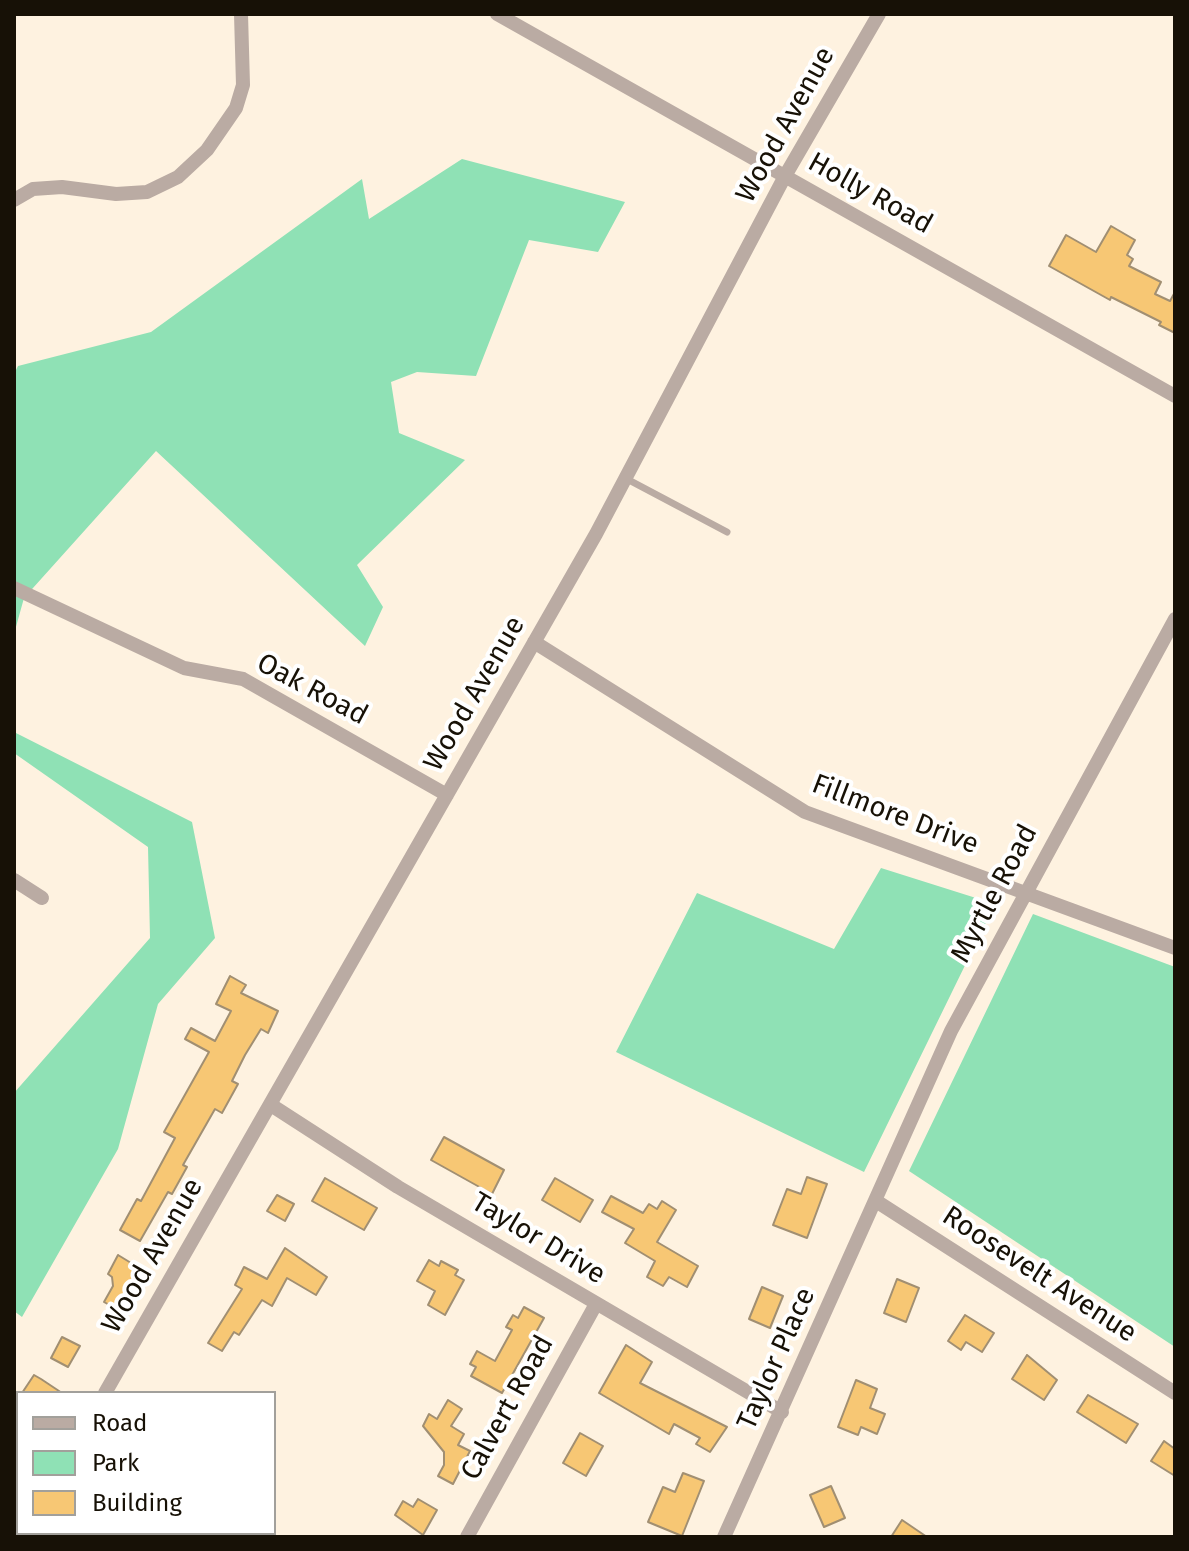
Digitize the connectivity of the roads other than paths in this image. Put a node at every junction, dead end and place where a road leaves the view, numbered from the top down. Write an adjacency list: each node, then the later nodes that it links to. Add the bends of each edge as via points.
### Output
1 (241, 14): 5 (street, via 243,85 236,108 207,150 178,177 147,192 62,187 33,189)
2 (497, 14): 4 (street, Holly Road)
3 (879, 14): 4 (street, Wood Avenue)
4 (785, 176): 6 (street, Holly Road); 7 (street, Wood Avenue)
5 (14, 200)
6 (1175, 396)
7 (625, 478): 8 (lane); 11 (street, Wood Avenue)
8 (727, 532)
9 (14, 588): 12 (street, Oak Road, via 184,668 243,679)
10 (1175, 619): 14 (street, Myrtle Road)
11 (534, 642): 12 (street, Wood Avenue); 14 (street, Fillmore Drive, via 805,812)
12 (447, 795): 17 (street, Wood Avenue)
13 (14, 880): 15 (street)
14 (1025, 891): 16 (street, Fillmore Drive); 18 (street, Myrtle Road, via 951,1031)
15 (42, 898)
16 (1175, 948)
17 (271, 1105): 19 (street, Taylor Drive); 20 (street, Wood Avenue)
18 (876, 1201): 21 (street, Roosevelt Avenue); 22 (street, Taylor Place)
19 (596, 1304): 22 (street, Taylor Drive); 24 (street, Calvert Road)
20 (106, 1391)
21 (1175, 1393)
22 (782, 1412): 23 (street, Taylor Place)
23 (729, 1535)
24 (467, 1537)

